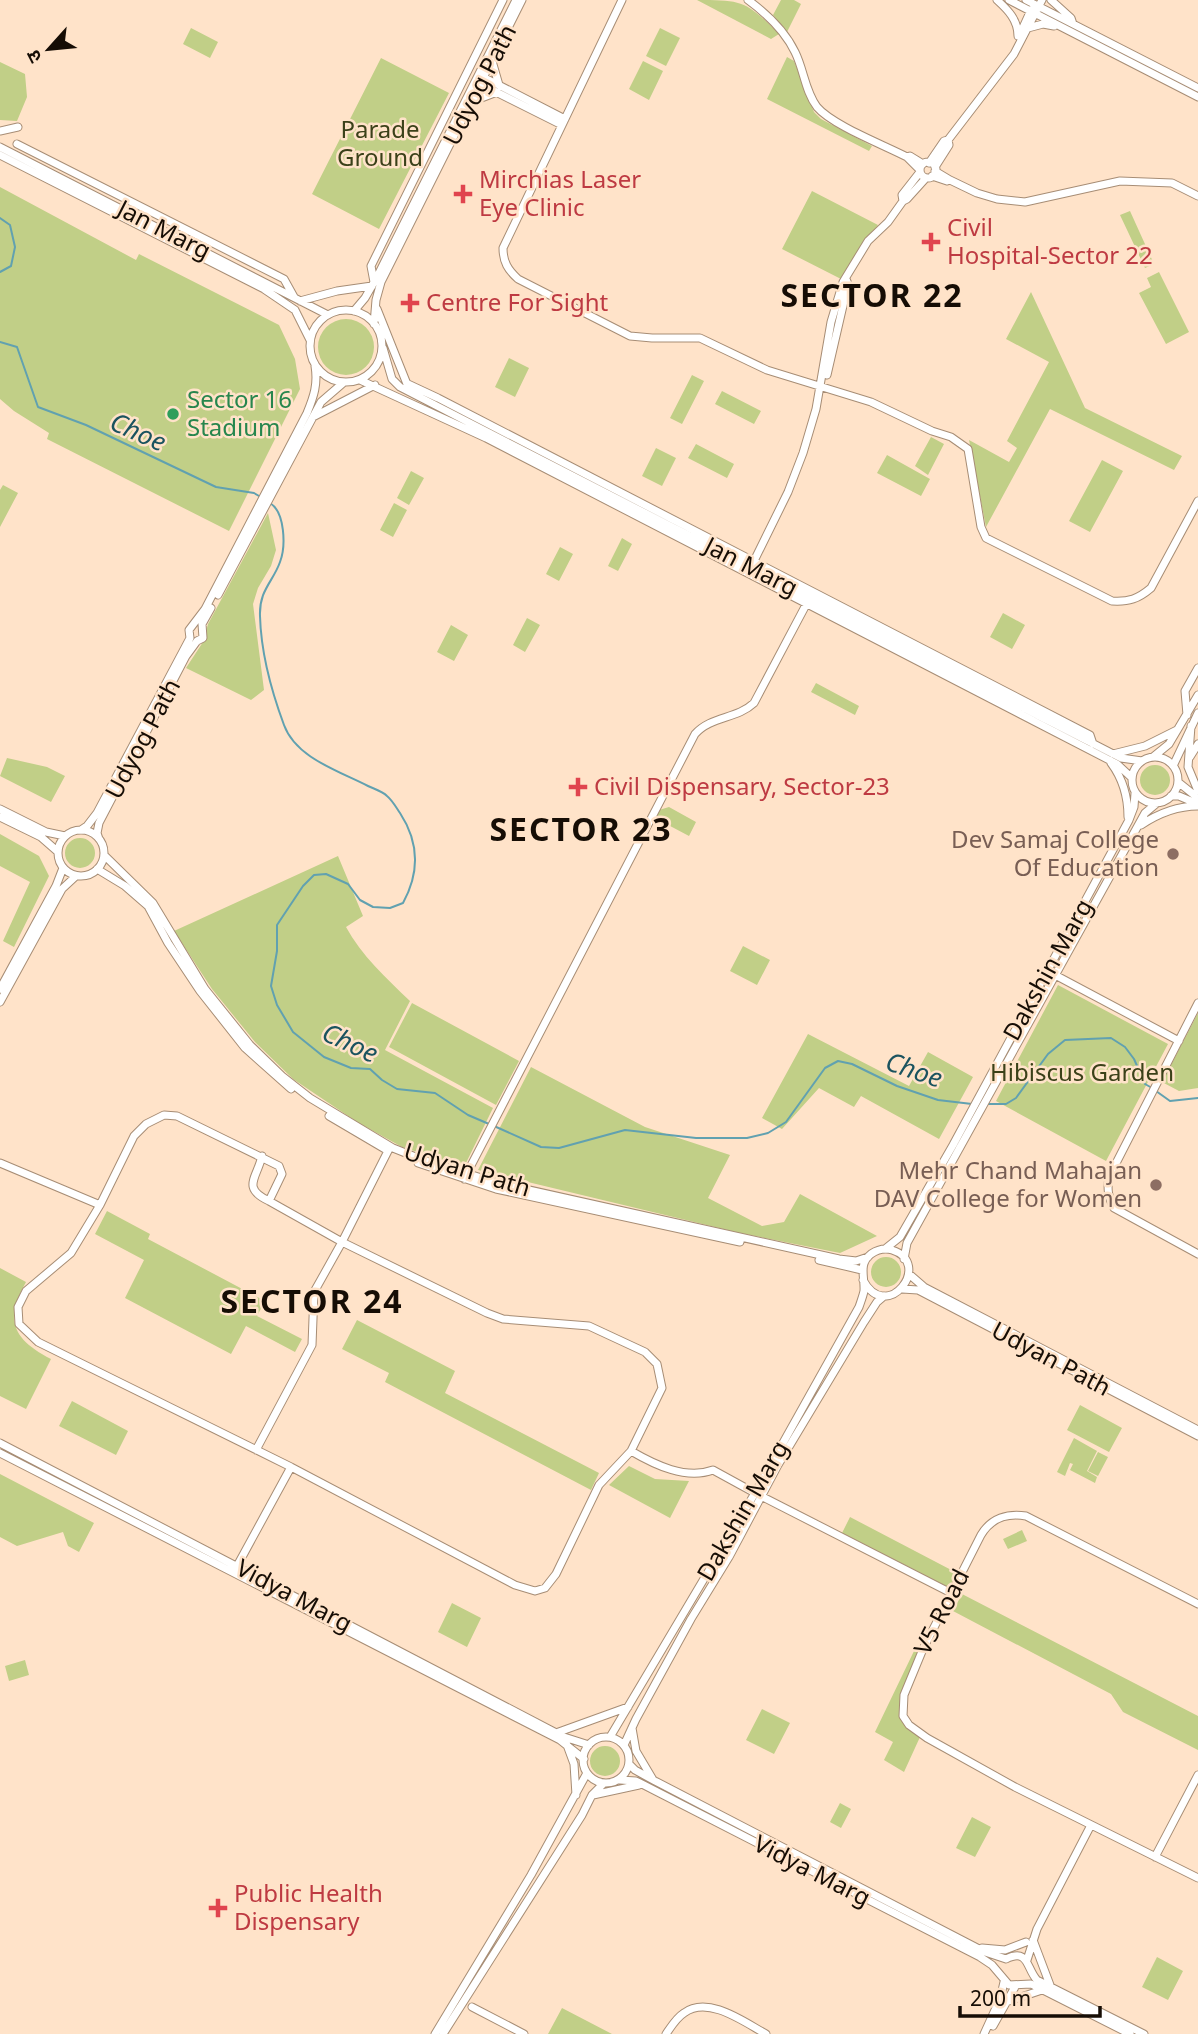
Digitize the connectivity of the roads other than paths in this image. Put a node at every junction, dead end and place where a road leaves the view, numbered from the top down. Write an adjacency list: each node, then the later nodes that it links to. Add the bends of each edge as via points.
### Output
1 (503, 0): 29 (main road, via 371,266)
2 (516, 0): 29 (main road, Udyog Path)
3 (522, 0): 14 (main road, Udyog Path)
4 (622, 0): 21 (main road)
5 (748, 0): 27 (main road, via 787,38 807,89 826,117 910,156)
6 (997, 0): 13 (main road, via 1016,22)
7 (1009, 0): 9 (main road)
8 (1052, 0): 10 (main road)
9 (1034, 5): 10 (main road); 11 (main road); 12 (main road); 13 (main road)
10 (1073, 24): 17 (main road)
11 (1028, 29): 12 (main road, via 1043,24); 15 (main road)
12 (1065, 29): 19 (main road)
13 (1017, 40): 15 (main road)
14 (492, 60): 16 (main road, Udyog Path); 18 (main road)
15 (1009, 60): 27 (main road, via 944,141)
16 (482, 80): 18 (main road); 20 (main road, Udyog Path)
17 (1198, 88)
18 (498, 89): 20 (main road); 21 (main road)
19 (1198, 97)
20 (471, 102): 31 (main road, Udyog Path, via 381,282)
21 (564, 122): 41 (main road, via 503,248 511,274 631,336 700,338 767,370)
22 (18, 127): 23 (main road)
23 (0, 131)
24 (18, 144): 30 (main road, via 284,279)
25 (0, 147): 30 (main road, Jan Marg)
26 (0, 155): 35 (main road, Jan Marg, via 264,289 295,310)
27 (928, 170): 28 (main road, via 977,193 1025,202 1120,180 1172,183); 41 (main road, via 850,269)
28 (1198, 196)
29 (373, 284): 30 (main road); 32 (main road, Udyog Path)
30 (297, 299): 33 (main road, Jan Marg)
31 (375, 305): 34 (main road, Udyog Path); 42 (main road)
32 (354, 311): 33 (main road); 34 (main road)
33 (328, 315): 35 (main road, via 316,325)
34 (374, 324): 36 (main road)
35 (310, 340): 37 (main road)
36 (383, 348): 38 (main road, via 376,368); 42 (main road, Jan Marg, via 391,379)
37 (315, 366): 39 (main road); 44 (main road, via 315,392)
38 (360, 380): 39 (main road); 40 (main road, Jan Marg)
39 (343, 383): 43 (main road, via 321,402)
40 (374, 386): 43 (main road); 47 (main road, Jan Marg)
41 (823, 386): 45 (main road, via 871,402 965,445 986,538 1112,601 1138,598 1150,588); 47 (main road, via 788,492)
42 (409, 388): 47 (main road, Jan Marg)
43 (313, 417): 44 (main road)
44 (272, 488): 46 (main road)
45 (1198, 501)
46 (259, 511): 49 (main road); 50 (main road)
47 (751, 566): 48 (main road, Jan Marg); 58 (main road, via 1090,735)
48 (808, 600): 58 (main road, Jan Marg); 60 (main road, Jan Marg); 93 (main road, via 754,703 695,734)
49 (193, 626): 50 (main road); 51 (main road, via 188,633)
50 (203, 630): 51 (main road, via 203,638)
51 (193, 639): 77 (main road, Udyog Path, via 97,813); 79 (main road, Udyog Path, via 99,823)
52 (1198, 668): 55 (main road, via 1185,691)
53 (1198, 695): 55 (main road)
54 (1198, 713): 56 (main road)
55 (1187, 715): 57 (main road)
56 (1191, 726): 63 (main road); 64 (main road)
57 (1180, 728): 60 (main road); 61 (main road)
58 (1093, 744): 60 (main road, Jan Marg)
59 (1198, 744): 63 (main road)
60 (1110, 757): 62 (main road, Jan Marg); 65 (main road, Jan Marg); 75 (main road, via 1128,802)
61 (1153, 757): 62 (main road); 64 (main road)
62 (1142, 761): 65 (main road)
63 (1188, 761): 67 (main road)
64 (1173, 766): 66 (main road)
65 (1132, 778): 68 (main road)
66 (1178, 782): 69 (main road); 70 (main road)
67 (1198, 791)
68 (1135, 793): 71 (main road); 75 (main road, Dakshin Marg)
69 (1171, 796): 71 (main road); 72 (main road)
70 (1198, 798)
71 (1157, 803): 76 (main road, Dakshin Marg)
72 (1198, 805): 76 (main road, via 1154,816)
73 (0, 809): 78 (main road, via 46,832)
74 (0, 817): 80 (main road)
75 (1128, 822): 97 (main road, Dakshin Marg, via 900,1237)
76 (1138, 827): 85 (main road, Dakshin Marg)
77 (81, 830): 78 (main road); 79 (main road)
78 (65, 836): 80 (main road)
79 (99, 839): 81 (main road)
80 (58, 851): 82 (main road)
81 (104, 855): 83 (main road); 90 (main road, Udyan Path, via 153,903 205,989 250,1045 310,1098)
82 (63, 868): 84 (main road); 86 (main road)
83 (97, 869): 84 (main road); 90 (main road, Udyan Path, via 148,906 200,991 245,1048 278,1079 345,1127)
84 (76, 876): 87 (main road, via 62,889)
85 (1055, 975): 89 (main road); 100 (main road, Dakshin Marg, via 906,1243)
86 (0, 989)
87 (0, 1002)
88 (1198, 1003): 89 (main road)
89 (1179, 1041): 98 (main road, via 1109,1177 1108,1198 1114,1208)
90 (389, 1148): 93 (main road, Udyan Path); 96 (main road)
91 (262, 1156): 94 (main road, via 253,1189); 94 (main road, via 279,1166 282,1174); 95 (main road, via 177,1116 164,1115 134,1136)
92 (0, 1163): 95 (main road)
93 (465, 1177): 99 (main road, Udyan Path, via 839,1259); 101 (main road, Udyan Path, via 496,1189)
94 (269, 1201): 96 (main road)
95 (100, 1205): 109 (main road, via 71,1253 26,1291 18,1307 19,1324 38,1342)
96 (342, 1242): 109 (main road, via 314,1292 312,1345); 110 (main road, via 487,1314 589,1326 645,1352 657,1364 662,1388)
97 (884, 1249): 99 (main road); 100 (main road)
98 (1198, 1254)
99 (868, 1257): 101 (main road)
100 (904, 1259): 102 (main road)
101 (862, 1270): 103 (main road)
102 (909, 1274): 104 (main road); 106 (main road, Udyan Path, via 924,1287)
103 (863, 1280): 105 (main road, via 872,1292); 113 (main road, Dakshin Marg, via 859,1307)
104 (902, 1289): 105 (main road); 107 (main road, Udyan Path, via 918,1290)
105 (884, 1296): 113 (main road, Dakshin Marg)
106 (1198, 1430)
107 (1198, 1436)
108 (0, 1443): 114 (main road, Vidya Marg)
109 (256, 1450): 112 (main road)
110 (631, 1451): 112 (main road, via 599,1485 556,1574 545,1588 535,1591 503,1579); 113 (main road, via 657,1466 700,1475 713,1470)
111 (0, 1453): 114 (main road, Vidya Marg)
112 (291, 1467): 114 (main road)
113 (758, 1495): 115 (main road); 117 (main road, Dakshin Marg); 118 (main road, Dakshin Marg)
114 (236, 1570): 119 (main road, Vidya Marg); 121 (main road, Vidya Marg)
115 (951, 1593): 116 (main road, V5 Road, via 984,1530 1005,1515 1017,1515); 134 (main road, V5 Road, via 904,1695 903,1716 927,1738)
116 (1198, 1604)
117 (629, 1706): 119 (main road); 120 (main road, Dakshin Marg)
118 (632, 1727): 123 (main road, Dakshin Marg); 129 (main road, via 639,1758)
119 (556, 1733): 122 (main road, Vidya Marg)
120 (610, 1737): 122 (main road); 123 (main road)
121 (566, 1744): 124 (main road, Vidya Marg); 132 (main road, via 574,1764)
122 (589, 1745): 124 (main road)
123 (624, 1745): 125 (main road)
124 (583, 1759): 126 (main road)
125 (629, 1764): 128 (main road); 129 (main road, Vidya Marg)
126 (587, 1773): 130 (main road); 132 (main road)
127 (1198, 1775): 135 (main road)
128 (620, 1780): 130 (main road); 131 (main road, Vidya Marg)
129 (654, 1781): 138 (main road, Vidya Marg)
130 (603, 1784): 133 (main road)
131 (643, 1785): 133 (main road); 143 (main road, Vidya Marg, via 968,1951 992,1965)
132 (576, 1795): 150 (main road)
133 (592, 1795): 151 (main road)
134 (1091, 1825): 135 (main road); 137 (main road)
135 (1155, 1857): 136 (main road)
136 (1198, 1878)
137 (1030, 1940): 138 (main road, via 1005,1950); 139 (main road); 141 (main road); 145 (main road)
138 (974, 1947): 140 (main road, Vidya Marg)
139 (1017, 1956): 140 (main road); 141 (main road)
140 (1006, 1959): 143 (main road)
141 (1027, 1960): 142 (main road)
142 (1031, 1973): 144 (main road); 145 (main road)
143 (1002, 1978): 146 (main road, Vidya Marg); 155 (main road, via 1000,1999)
144 (1024, 1984): 146 (main road); 147 (main road)
145 (1051, 1985): 157 (main road)
146 (1015, 1987): 148 (main road)
147 (1042, 1990): 148 (main road); 156 (main road)
148 (1006, 2002): 155 (main road)
149 (472, 2007): 152 (main road)
150 (435, 2034)
151 (443, 2034)
152 (524, 2034)
153 (666, 2034): 154 (main road, via 685,2012 711,2007)
154 (766, 2034)
155 (986, 2034)
156 (1130, 2034)
157 (1144, 2034)

